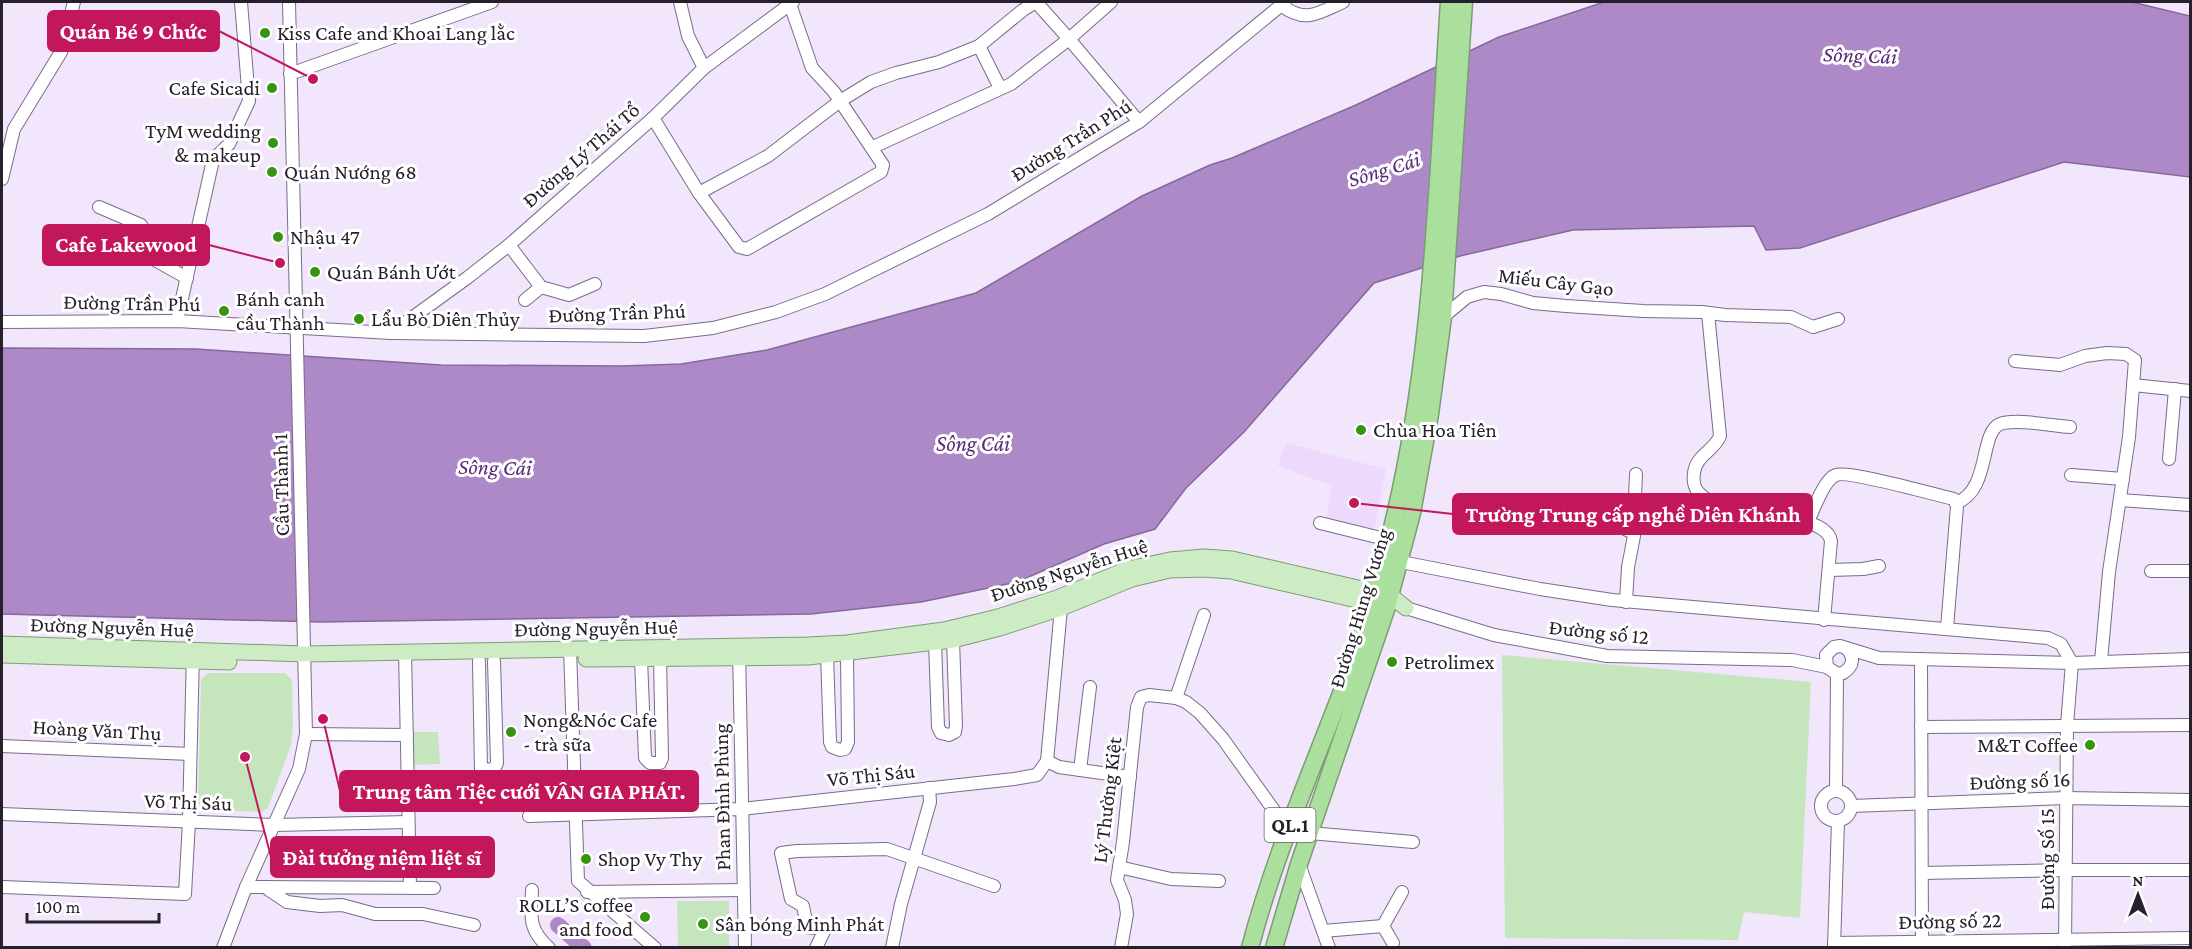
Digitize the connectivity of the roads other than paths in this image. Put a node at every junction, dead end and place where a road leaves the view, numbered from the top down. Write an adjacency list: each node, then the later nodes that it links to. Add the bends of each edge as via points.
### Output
1 (74, 2): 23 (street, via 61,52 14,129)
2 (241, 2): 27 (street, via 249,101 230,144 213,160)
3 (289, 2): 17 (street, Cầu Thành 1)
4 (492, 2): 13 (street)
5 (680, 2): 16 (street, via 688,36)
6 (1036, 2): 14 (street); 15 (street)
7 (1111, 2): 14 (street)
8 (1344, 2): 12 (street, via 1306,16 1291,13)
9 (1449, 2): 31 (highway, QL.1)
10 (1464, 2): 31 (highway, QL.1)
11 (791, 3): 16 (street, Đường Lý Thái Tổ); 19 (street, via 812,68)
12 (1283, 3): 21 (street, Đường Trần Phú)
13 (470, 5): 17 (street)
14 (1069, 39): 18 (street, via 1019,79); 21 (street)
15 (980, 46): 18 (street); 19 (street, via 882,77)
16 (704, 68): 20 (street, Đường Lý Thái Tổ)
17 (290, 74): 36 (street, Cầu Thành 1)
18 (1000, 88): 22 (street)
19 (840, 101): 22 (street); 24 (street, via 768,156)
20 (653, 118): 24 (street); 26 (street, Đường Lý Thái Tổ)
21 (1139, 122): 37 (street, Đường Trần Phú, via 983,217 825,294 776,312 713,328 644,336)
22 (873, 147): 24 (street, via 883,165 881,172 747,249 739,247)
23 (2, 179)
24 (699, 193)
25 (99, 207): 27 (street, via 141,225 146,233 146,255)
26 (509, 244): 29 (street); 37 (street, Đường Lý Thái Tổ)
27 (187, 278): 34 (street)
28 (595, 284): 29 (street, via 569,295)
29 (541, 287): 30 (street)
30 (525, 300)
31 (1438, 309): 32 (street, Miếu Cây Gạo, via 1484,292 1533,303); 52 (highway, Đường Hùng Vương / QL.1); 53 (highway, Đường Hùng Vương / QL.1, via 1421,466)
32 (1708, 313): 33 (street, Miếu Cây Gạo, via 1791,317 1813,327); 50 (street, via 1720,436 1696,465 1696,488 1709,500 1748,514)
33 (1838, 319)
34 (177, 321): 35 (street, Đường Trần Phú); 36 (street, Đường Trần Phú)
35 (2, 322)
36 (297, 329): 37 (street, Đường Trần Phú); 69 (street, Cầu Thành 1)
37 (391, 333)
38 (2015, 361): 39 (street, via 2060,365 2100,353 2126,354 2134,360)
39 (2133, 385): 40 (street); 46 (street)
40 (2175, 389): 41 (street); 43 (street)
41 (2190, 390)
42 (2070, 428): 48 (street, via 1998,425 1991,434 1971,493)
43 (2169, 459)
44 (1636, 474): 59 (street, via 1635,497 1625,529 1634,536)
45 (2071, 475): 46 (street)
46 (2123, 479): 47 (street)
47 (2120, 500): 49 (street); 85 (street)
48 (1956, 503): 50 (street, via 1954,499 1881,481 1836,474); 64 (street)
49 (2190, 505)
50 (1808, 522): 55 (street, via 1831,537)
51 (1320, 523): 52 (street)
52 (1389, 540): 53 (highway, Đường Hùng Vương / QL.1)
53 (1392, 560): 58 (highway, Đường Hùng Vương / QL.1); 59 (street)
54 (1879, 566): 55 (street)
55 (1830, 570): 63 (street)
56 (2151, 571): 57 (street)
57 (2190, 571)
58 (1381, 599): 60 (main road, Đường Nguyễn Huệ, via 1232,559 1204,558 1128,569); 61 (main road, Đường Nguyễn Huệ); 90 (highway, Đường Hùng Vương / QL.1)
59 (1626, 602): 63 (street)
60 (1059, 603): 65 (main road, Đường Nguyễn Huệ, via 1000,628); 98 (street)
61 (1406, 608): 82 (street, Đường số 12, via 1494,635 1606,656)
62 (1204, 615): 89 (street)
63 (1824, 620): 64 (street)
64 (1947, 628): 86 (street, via 2052,639 2061,644)
65 (944, 637): 65 (street, via 938,727 941,733 949,735 956,726); 70 (main road, Đường Nguyễn Huệ); 71 (main road, Đường Nguyễn Huệ)
66 (2, 645): 75 (main road, Đường Nguyễn Huệ)
67 (1846, 648): 68 (street); 78 (street); 87 (street, via 1853,658)
68 (1829, 650): 82 (street, Đường số 12); 87 (street, via 1825,661)
69 (305, 652): 75 (main road, Đường Nguyễn Huệ); 76 (main road, Đường Nguyễn Huệ); 94 (street, Cầu Thành 1)
70 (739, 652): 73 (main road, Đường Nguyễn Huệ); 74 (main road, Đường Nguyễn Huệ); 77 (main road, Đường Nguyễn Huệ); 106 (street, Phan Đình Phùng)
71 (847, 654): 74 (main road, Đường Nguyễn Huệ); 74 (street, via 848,742 840,750 830,742)
72 (2, 655): 75 (main road, Đường Nguyễn Huệ)
73 (570, 655): 76 (main road, Đường Nguyễn Huệ); 79 (main road, Đường Nguyễn Huệ); 84 (main road, Đường Nguyễn Huệ); 108 (street)
74 (827, 655)
75 (193, 656): 97 (street)
76 (405, 657): 83 (main road, Đường Nguyễn Huệ); 95 (street)
77 (660, 658): 79 (main road, Đường Nguyễn Huệ); 79 (street, via 660,763 650,763 645,758)
78 (1879, 658): 80 (street); 87 (street)
79 (641, 659)
80 (1921, 659): 86 (street); 93 (street)
81 (2190, 659): 85 (street)
82 (1792, 660): 87 (street, Đường số 12)
83 (479, 661): 84 (main road, Đường Nguyễn Huệ); 84 (street, via 482,770 494,769 497,763)
84 (495, 661)
85 (2101, 661): 86 (street)
86 (2072, 663): 91 (street, Đường Số 15)
87 (1838, 670): 102 (street)
88 (1090, 687): 99 (street)
89 (1176, 698): 100 (street, Lý Thường Kiệt, via 1146,695 1139,700); 114 (street, via 1200,713 1215,729)
90 (1344, 707): 114 (highway, QL.1); 115 (highway, QL.1, via 1344,737); 153 (highway, QL.1, via 1281,878)
91 (2067, 725): 92 (street); 93 (street); 103 (street, Đường Số 15)
92 (2190, 725)
93 (1922, 728): 122 (street)
94 (306, 734): 95 (street); 113 (street, Cầu Thành 1, via 299,769)
95 (407, 735): 112 (street)
96 (2, 746): 97 (street, Hoàng Văn Thụ)
97 (190, 754): 110 (street)
98 (1047, 762): 99 (street); 101 (street, Võ Thị Sáu, via 1037,775)
99 (1080, 770): 100 (street)
100 (1130, 777): 119 (street, Lý Thường Kiệt)
101 (929, 788): 106 (street, Võ Thị Sáu); 117 (street, via 930,802)
102 (1836, 791): 105 (street, via 1848,797); 111 (street, via 1827,794 1821,807 1824,816)
103 (2066, 798): 104 (street, Đường số 16); 105 (street, Đường số 16); 120 (street, Đường Số 15)
104 (2190, 800)
105 (1851, 806): 111 (street, via 1847,816)
106 (742, 809): 108 (street, Võ Thị Sáu); 130 (street, Phan Đình Phùng)
107 (2, 814): 110 (street, Võ Thị Sáu)
108 (574, 814): 109 (street, Võ Thị Sáu); 132 (street, via 577,877)
109 (529, 816)
110 (189, 821): 113 (street, Võ Thị Sáu); 127 (street, via 185,894)
111 (1838, 821): 143 (street)
112 (408, 822): 113 (street, Võ Thị Sáu); 128 (street)
113 (274, 825): 125 (street, Cầu Thành 1)
114 (1288, 830): 152 (highway, QL.1)
115 (1310, 833): 116 (street); 118 (highway, QL.1)
116 (1413, 842)
117 (915, 859): 124 (street); 149 (street, via 887,849 781,853 791,899 803,906 807,927 825,929); 150 (street)
118 (1299, 864): 136 (street); 154 (highway, QL.1)
119 (1119, 867): 123 (street, via 1171,879); 151 (street, Lý Thường Kiệt, via 1117,882 1127,914)
120 (2066, 870): 121 (street); 122 (street); 140 (street, Đường Số 15)
121 (2190, 870)
122 (1922, 873): 138 (street)
123 (1219, 881)
124 (994, 886)
125 (246, 887): 126 (street); 144 (street, Cầu Thành 1)
126 (269, 887): 128 (street); 134 (street, via 287,902 342,905 375,914 423,914)
127 (2, 888)
128 (410, 888): 129 (street)
129 (434, 888)
130 (743, 890): 132 (street); 148 (street, Phan Đình Phùng)
131 (532, 891): 146 (street, via 532,927)
132 (587, 892): 147 (street)
133 (1402, 892): 135 (street)
134 (474, 925)
135 (1383, 926): 136 (street); 139 (street)
136 (1323, 931): 155 (street)
137 (2190, 938): 141 (street)
138 (1922, 941): 142 (street, Đường số 22); 143 (street, Đường số 22)
139 (1393, 943)
140 (2066, 943): 141 (street); 142 (street, Đường số 22)
141 (2128, 943)
142 (1983, 944)
143 (1834, 945)
144 (223, 947): 145 (street)
145 (229, 948)
146 (549, 948)
147 (655, 948)
148 (745, 948)
149 (816, 948)
150 (891, 948)
151 (1121, 948)
152 (1250, 948)
153 (1262, 948)
154 (1274, 948)
155 (1329, 948)

